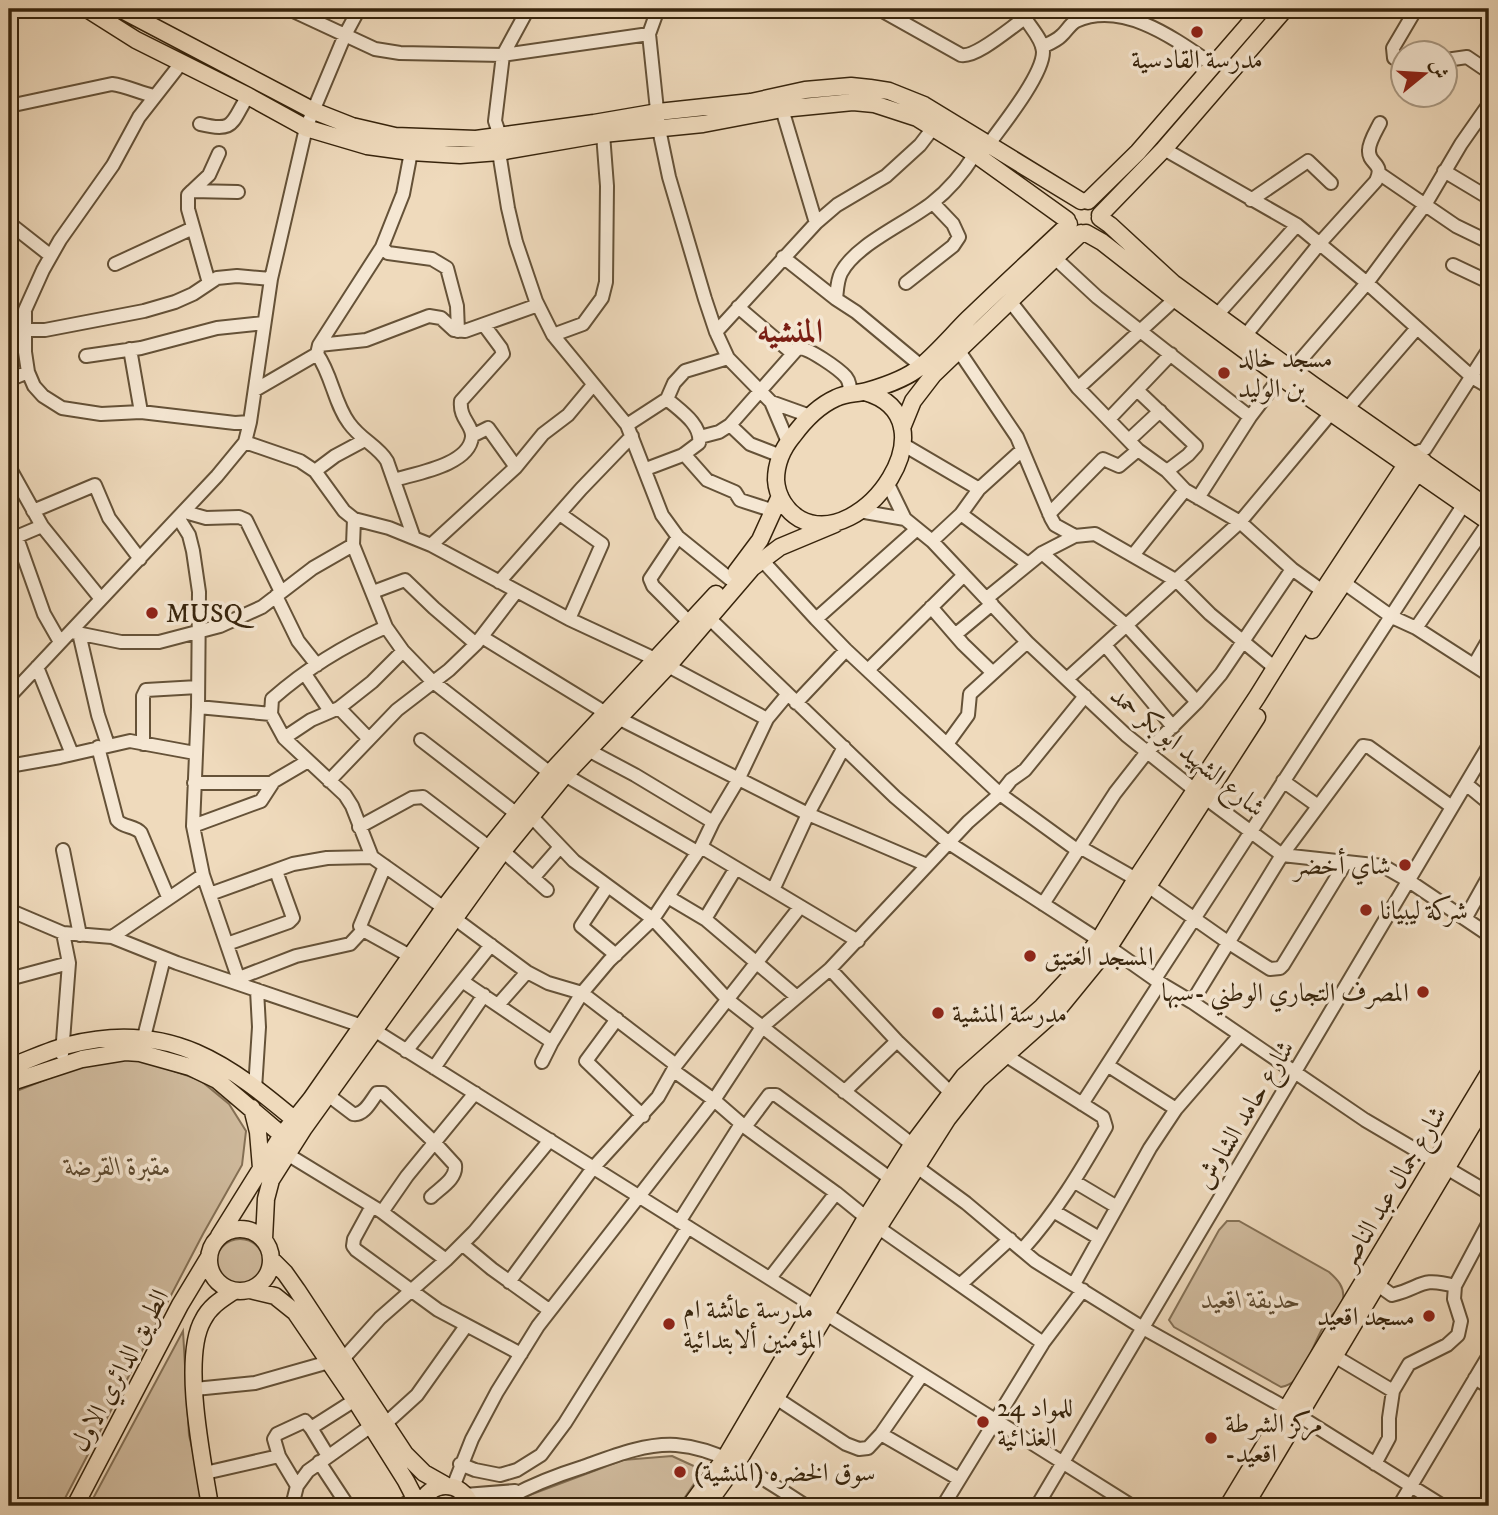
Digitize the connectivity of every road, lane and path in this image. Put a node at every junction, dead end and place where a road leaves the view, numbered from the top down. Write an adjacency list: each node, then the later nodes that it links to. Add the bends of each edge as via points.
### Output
1 (87, 9): 18 (main road)
2 (289, 9): 13 (street)
3 (359, 9): 13 (street)
4 (528, 9): 16 (street)
5 (658, 9): 12 (street)
6 (878, 9): 11 (street, via 967,57)
7 (1262, 9): 19 (main road)
8 (1285, 9): 37 (main road)
9 (1416, 9): 14 (street)
10 (124, 10): 26 (main road)
11 (1028, 14): 15 (street)
12 (649, 34): 16 (street); 27 (street)
13 (345, 35): 16 (street, via 375,49 400,53); 26 (street)
14 (1399, 38)
15 (1042, 47): 19 (street, via 1061,37 1071,24 1110,13 1146,25); 36 (street, via 1042,61 1025,93)
16 (503, 55): 35 (street, via 495,121)
17 (1460, 58): 20 (street, via 1468,57)
18 (183, 62): 21 (street); 22 (main road)
19 (1213, 65): 47 (main road, via 1138,152)
20 (1489, 72)
21 (155, 96): 24 (street, via 112,84); 59 (street)
22 (248, 96): 30 (street, via 230,126 222,129); 31 (main road)
23 (1489, 104): 28 (street)
24 (9, 106)
25 (782, 109): 32 (main road, via 874,104); 33 (main road); 52 (street)
26 (314, 111): 31 (street); 35 (main road, via 395,136)
27 (658, 112): 33 (street); 35 (main road); 36 (main road, via 751,102 805,90 870,88 924,105)
28 (1485, 118): 40 (street)
29 (1380, 123): 41 (street, via 1368,148)
30 (200, 124)
31 (306, 128): 38 (main road, via 368,146); 64 (street)
32 (933, 128): 36 (main road); 52 (street, via 886,176)
33 (659, 129): 34 (main road); 80 (street)
34 (603, 134): 35 (main road); 82 (street, via 606,282 602,298 583,324)
35 (499, 144): 38 (main road, via 460,155); 72 (street, via 516,242)
36 (981, 149): 47 (main road); 48 (street); 55 (main road)
37 (1164, 149): 46 (street); 50 (main road)
38 (411, 152): 58 (street, via 403,194)
39 (219, 153): 43 (street, via 209,175)
40 (1444, 171): 45 (street); 49 (street)
41 (1380, 174): 49 (street); 57 (street)
42 (1331, 183): 46 (street, via 1308,161)
43 (192, 191): 44 (street); 54 (street, via 187,201)
44 (237, 192)
45 (1489, 198)
46 (1251, 200): 53 (street)
47 (1085, 201): 50 (main road, via 1098,209); 55 (main road, via 1070,207)
48 (933, 203): 65 (street, via 959,237); 69 (street, via 851,260 841,273)
49 (1424, 205): 56 (street); 68 (street)
50 (1100, 217): 55 (main road, via 1093,231); 74 (main road, via 1172,283)
51 (9, 223): 59 (street)
52 (816, 223): 60 (street)
53 (1297, 225): 57 (street); 74 (street)
54 (193, 228): 62 (street); 67 (street)
55 (1076, 228): 61 (main road); 70 (main road, via 1102,242); 92 (main road)
56 (1489, 242)
57 (1320, 243): 68 (street); 83 (street)
58 (382, 247): 79 (street, via 388,253 424,257 447,268); 86 (street)
59 (51, 257): 78 (street, via 28,300)
60 (783, 257): 69 (street); 73 (street)
61 (1056, 259): 71 (main road); 81 (street)
62 (115, 264)
63 (1453, 265): 66 (street)
64 (271, 279): 67 (street, via 237,276); 75 (street)
65 (906, 282)
66 (1489, 282)
67 (209, 283): 78 (street, via 175,302 144,311)
68 (1367, 283): 77 (street); 94 (street)
69 (836, 299): 92 (street)
70 (1175, 299): 81 (street); 94 (main road)
71 (1010, 301): 87 (main road); 99 (street)
72 (538, 305): 76 (street); 82 (street)
73 (738, 307): 80 (street); 88 (street)
74 (1217, 315): 83 (main road)
75 (264, 323): 84 (street, via 218,328); 100 (street)
76 (484, 325): 79 (street); 116 (street, via 503,354 461,401 462,418)
77 (1417, 328): 95 (street); 107 (street)
78 (24, 330): 93 (street)
79 (458, 331): 86 (street, via 441,318 429,316 374,338)
80 (716, 332): 91 (street)
81 (1140, 332): 89 (street); 99 (street)
82 (553, 335): 97 (street)
83 (1245, 336): 94 (main road)
84 (130, 349): 90 (street); 108 (street)
85 (1489, 349): 95 (street)
86 (318, 350): 100 (street); 118 (street, via 347,422)
87 (960, 351): 114 (main road, via 916,396); 123 (street)
88 (792, 353): 102 (street); 103 (street, via 808,349 845,377)
89 (1171, 354): 101 (street); 110 (street)
90 (86, 356)
91 (728, 358): 102 (street); 104 (street, via 685,371)
92 (921, 366): 103 (main road, via 909,375)
93 (28, 372): 96 (street); 108 (street, via 43,396 62,408 100,414)
94 (1286, 373): 107 (main road); 110 (street)
95 (1472, 377): 98 (street); 125 (street)
96 (9, 380)
97 (593, 385): 115 (street); 127 (street)
98 (1489, 387)
99 (1079, 388): 111 (street)
100 (255, 390): 112 (street)
101 (1138, 390): 106 (street); 111 (street)
102 (760, 391): 105 (street); 113 (street)
103 (857, 393): 109 (main road, via 835,398); 114 (main road, via 878,396)
104 (667, 399): 115 (street); 117 (street)
105 (771, 402): 109 (street); 122 (street)
106 (1160, 411): 121 (street); 130 (street, via 1196,446)
107 (1339, 411): 125 (main road); 147 (street)
108 (141, 412): 112 (street)
109 (810, 416): 122 (main road)
110 (1250, 417): 135 (street)
111 (1109, 419): 121 (street)
112 (250, 422): 119 (street)
113 (730, 425): 117 (street); 122 (street, via 750,444)
114 (902, 428): 120 (main road)
115 (630, 430): 128 (street); 141 (street)
116 (472, 436): 127 (street, via 488,428); 131 (street, via 453,461)
117 (700, 437): 124 (street)
118 (363, 441): 129 (street); 131 (street, via 383,454)
119 (245, 442): 129 (street); 144 (street)
120 (904, 445): 132 (main road); 133 (street)
121 (1134, 445): 130 (street); 143 (street, via 1119,466 1102,459)
122 (784, 449): 136 (main road, via 776,482)
123 (1023, 450): 133 (street); 143 (street)
124 (684, 454): 128 (street); 136 (street, via 707,480 734,492 740,500)
125 (1417, 461): 137 (main road); 138 (main road); 169 (main road); 173 (main road)
126 (9, 467): 139 (street)
127 (516, 467): 158 (street)
128 (646, 469): 153 (street, via 663,514)
129 (315, 471): 145 (street)
130 (1167, 471): 134 (street)
131 (394, 480): 154 (street)
132 (887, 482): 140 (main road); 146 (street, شارع الشهيد ابو بكر حمد)
133 (979, 489): 142 (street)
134 (1185, 489): 135 (street); 160 (street)
135 (1198, 498): 147 (street)
136 (777, 503): 149 (main road, via 811,523); 166 (main road, via 760,540)
137 (1464, 505): 148 (main road); 177 (street)
138 (1489, 508)
139 (33, 511): 150 (street); 161 (street, via 95,485 109,518)
140 (859, 511): 146 (street, شارع الشهيد ابو بكر حمد); 149 (main road)
141 (560, 514): 168 (street); 180 (street, via 602,544)
142 (961, 514): 156 (street); 163 (street)
143 (1049, 514): 152 (street, via 1055,525)
144 (182, 515): 161 (street); 172 (street, via 246,520); 186 (street, via 199,592)
145 (354, 519): 154 (street); 157 (street)
146 (905, 519): 151 (street, شارع الشهيد ابو بكر حمد)
147 (1240, 522): 164 (street); 167 (street)
148 (1489, 522): 184 (street)
149 (835, 524): 162 (main road, via 780,547)
150 (42, 526): 155 (street); 174 (street)
151 (917, 529): 156 (street, شارع الشهيد ابو بكر حمد); 179 (street)
152 (1075, 536): 159 (street); 160 (street, via 1095,534)
153 (678, 537): 166 (street); 181 (street, via 650,579)
154 (414, 538): 158 (street)
155 (13, 539): 190 (street)
156 (932, 541): 165 (street, شارع الشهيد ابو بكر حمد)
157 (353, 545): 170 (street); 172 (street)
158 (431, 545): 168 (street)
159 (1042, 553): 163 (street); 182 (street)
160 (1134, 555): 167 (street)
161 (140, 559): 174 (street)
162 (762, 560): 178 (main road); 179 (street)
163 (1028, 564): 175 (street)
164 (1292, 569): 173 (street); 192 (street)
165 (964, 575): 175 (street, شارع الشهيد ابو بكر حمد); 176 (street)
166 (730, 579): 181 (main road)
167 (1177, 581): 182 (street); 192 (street)
168 (499, 582): 171 (street)
169 (1343, 582): 173 (main road); 177 (street)
170 (373, 592): 183 (street); 189 (street, via 405,580)
171 (516, 592): 180 (street); 189 (street)
172 (278, 594): 186 (street, via 241,618); 197 (street, via 298,641)
173 (1328, 595): 200 (main road); 240 (main road)
174 (101, 599): 185 (street)
175 (990, 601): 187 (street); 191 (street, شارع الشهيد ابو بكر حمد)
176 (932, 607): 187 (street); 201 (street)
177 (1392, 617): 184 (street); 234 (street)
178 (709, 618): 196 (main road); 210 (street)
179 (816, 619): 194 (street)
180 (569, 620): 196 (street)
181 (689, 622): 196 (main road)
182 (1127, 626): 193 (street); 211 (street)
183 (387, 627): 195 (street); 197 (street)
184 (1416, 628): 198 (street)
185 (76, 632): 186 (street, via 121,642 159,642); 190 (street); 224 (street)
186 (199, 633): 207 (street)
187 (956, 634): 202 (street)
188 (1489, 639): 198 (street)
189 (479, 640): 206 (street); 215 (street)
190 (60, 642): 199 (street)
191 (1027, 642): 202 (street); 205 (street, شارع الشهيد ابو بكر حمد)
192 (1243, 642): 200 (street); 211 (street)
193 (1105, 645): 205 (street); 217 (street)
194 (846, 650): 201 (street); 210 (street)
195 (403, 651): 206 (street); 213 (street)
196 (662, 662): 215 (main road); 216 (street)
197 (317, 665): 203 (street)
198 (1474, 665): 204 (street)
199 (37, 667): 209 (street); 229 (street)
200 (1275, 668): 240 (main road)
201 (868, 670): 222 (street)
202 (993, 673): 222 (street, via 970,694 968,715)
203 (305, 674): 213 (street); 214 (street, via 272,699)
204 (1489, 675)
205 (1067, 678): 208 (street, شارع الشهيد ابو بكر حمد)
206 (432, 681): 219 (street); 232 (street)
207 (198, 687): 212 (street); 221 (street, via 146,690)
208 (1085, 696): 227 (street, شارع الشهيد ابو بكر حمد); 239 (street, via 1026,770)
209 (9, 697)
210 (791, 699): 216 (street); 225 (street)
211 (1197, 702): 217 (street)
212 (198, 707): 214 (street); 228 (street)
213 (335, 710): 218 (street); 219 (street)
214 (271, 714): 218 (street)
215 (612, 715): 226 (main road); 232 (main road); 233 (street)
216 (767, 719): 233 (street)
217 (1173, 727): 227 (street)
218 (284, 738): 230 (street)
219 (368, 738): 235 (street)
220 (421, 740): 245 (street)
221 (143, 744): 224 (street, via 130,741); 228 (street)
222 (947, 744): 239 (street)
223 (1489, 745): 238 (street, شارع حامد الشاوش)
224 (103, 746): 229 (street); 273 (street, via 117,820 141,833)
225 (844, 747): 244 (street); 250 (street)
226 (588, 750): 232 (main road); 246 (street)
227 (1147, 752): 240 (street, شارع الشهيد ابو بكر حمد); 254 (street)
228 (195, 753): 236 (street)
229 (72, 754): 231 (street)
230 (308, 761): 235 (street); 237 (street)
231 (9, 766)
232 (558, 774): 245 (main road); 253 (street)
233 (738, 780): 244 (street); 246 (street)
234 (1283, 780): 242 (street); 249 (street)
235 (329, 781): 248 (street, via 345,794)
236 (194, 783): 237 (street); 247 (street)
237 (271, 783): 247 (street, via 257,803)
238 (1466, 784): 241 (street); 243 (street, شارع حامد الشاوش)
239 (1000, 794): 250 (street); 254 (street)
240 (1201, 795): 249 (street, شارع الشهيد ابو بكر حمد); 267 (main road)
241 (1489, 803)
242 (1318, 806): 243 (street, via 1363,746); 256 (street)
243 (1452, 807): 266 (street, شارع حامد الشاوش)
244 (808, 814): 259 (street); 270 (street)
245 (524, 816): 251 (street); 252 (main road)
246 (712, 822): 253 (street)
247 (193, 826): 263 (street)
248 (359, 827): 252 (street, via 412,798 423,797); 257 (street)
249 (1249, 831): 256 (street, شارع الشهيد ابو بكر حمد); 281 (street)
250 (949, 843): 259 (street); 274 (street)
251 (560, 847): 265 (street); 268 (street)
252 (496, 849): 265 (street); 277 (main road)
253 (699, 849): 261 (street); 272 (street)
254 (1077, 849): 267 (street); 274 (street)
255 (63, 850): 284 (street)
256 (1282, 855): 258 (street, شارع الشهيد ابو بكر حمد); 288 (street)
257 (372, 857): 260 (street); 262 (street, via 327,858)
258 (1346, 862): 266 (street, شارع الشهيد ابو بكر حمد, via 1383,866); 288 (street, via 1280,968 1270,969)
259 (927, 865): 287 (street)
260 (385, 866): 277 (street); 282 (street, via 360,923)
261 (736, 868): 270 (street); 279 (street)
262 (276, 871): 271 (street); 289 (street, via 293,918)
263 (203, 875): 271 (street); 273 (street)
264 (1489, 877): 280 (street)
265 (534, 878): 269 (street)
266 (1409, 881): 280 (street, شارع الشهيد ابو بكر حمد); 325 (street, شارع حامد الشاوش)
267 (1142, 883): 281 (street); 290 (main road)
268 (607, 887): 278 (street); 292 (street, via 581,926)
269 (547, 890)
270 (773, 890): 275 (street)
271 (210, 894): 289 (street)
272 (668, 897): 278 (street); 279 (street)
273 (168, 898): 286 (street)
274 (1043, 904): 290 (street)
275 (800, 907): 287 (street); 296 (street)
276 (9, 909): 283 (street)
277 (449, 913): 291 (street); 293 (main road); 312 (main road)
278 (653, 919): 292 (street); 307 (street)
279 (705, 919): 296 (street)
280 (1465, 919): 285 (street, شارع الشهيد ابو بكر حمد)
281 (1195, 920): 288 (street); 302 (street)
282 (363, 930): 293 (street); 300 (street, via 350,944 296,956)
283 (63, 933): 284 (street); 295 (street)
284 (80, 934): 286 (street)
285 (1489, 936)
286 (113, 937): 294 (street)
287 (858, 940): 297 (street)
288 (1229, 943): 308 (street)
289 (227, 944): 300 (street)
290 (1104, 944): 302 (street); 319 (main road, via 1060,1007); 330 (main road)
291 (491, 945): 298 (street); 301 (street)
292 (616, 955): 304 (street)
293 (410, 956): 312 (main road)
294 (164, 958): 300 (street); 314 (street)
295 (69, 962): 299 (street); 318 (street)
296 (757, 964): 306 (street); 307 (street)
297 (830, 969): 306 (street); 315 (street)
298 (527, 972): 304 (street); 309 (street)
299 (9, 979)
300 (239, 981): 303 (street)
301 (462, 981): 305 (street); 317 (street)
302 (1157, 981): 308 (street); 321 (street)
303 (257, 990): 312 (street); 328 (street)
304 (582, 993): 310 (street); 316 (street)
305 (484, 995): 309 (street); 323 (street)
306 (797, 998): 311 (street)
307 (728, 1000): 311 (street); 324 (street)
308 (1192, 1002): 313 (street)
309 (498, 1004): 316 (street)
310 (617, 1019): 324 (street); 340 (street, via 586,1061)
311 (762, 1027): 329 (street); 335 (street)
312 (368, 1028): 317 (street); 332 (main road); 334 (main road)
313 (1240, 1035): 325 (street); 339 (street)
314 (144, 1037): 318 (main road, via 104,1038); 328 (main road, via 192,1050)
315 (897, 1041): 329 (street); 330 (street)
316 (552, 1042): 320 (street)
317 (406, 1051): 323 (street)
318 (62, 1055): 322 (main road); 327 (main road); 338 (main road, via 140,1053 211,1076)
319 (1005, 1055): 337 (street); 346 (main road, via 964,1096)
320 (542, 1062)
321 (1107, 1065): 337 (street); 339 (street)
322 (9, 1068)
323 (434, 1068): 331 (street)
324 (675, 1068): 335 (street); 340 (street)
325 (1294, 1073): 347 (street); 382 (street, شارع حامد الشاوش)
326 (1489, 1073): 347 (main road, شارع جمال عبد الناصر)
327 (9, 1083)
328 (255, 1089): 336 (main road)
329 (844, 1092): 346 (street)
330 (950, 1092): 346 (main road)
331 (475, 1093): 343 (street); 344 (street)
332 (328, 1095): 341 (main road); 344 (street, via 358,1115 377,1093 383,1093)
333 (1489, 1097): 347 (main road, شارع جمال عبد الناصر)
334 (311, 1099): 336 (main road); 341 (main road)
335 (714, 1100): 342 (street); 355 (street)
336 (273, 1103): 341 (main road)
337 (1082, 1104): 351 (street, via 1103,1117 1106,1127)
338 (252, 1108): 345 (main road); 348 (main road)
339 (1176, 1109): 356 (street)
340 (643, 1115): 349 (street)
341 (299, 1123): 345 (main road)
342 (743, 1126): 350 (street, via 769,1095 776,1095); 352 (street); 361 (street)
343 (550, 1140): 349 (street); 366 (street)
344 (434, 1142): 354 (street, via 456,1170); 357 (street)
345 (288, 1144): 348 (main road); 357 (street); 364 (main road, via 268,1189)
346 (918, 1155): 350 (main road); 360 (main road); 365 (street)
347 (1441, 1166): 353 (street); 374 (main road, شارع جمال عبد الناصر); 395 (main road, شارع جمال عبد الناصر)
348 (261, 1168): 362 (main road)
349 (593, 1168): 355 (street); 372 (street)
350 (891, 1179): 360 (main road)
351 (1075, 1182): 356 (street); 358 (street)
352 (836, 1192): 360 (street); 371 (street)
353 (1489, 1193)
354 (431, 1196)
355 (639, 1198): 361 (street); 379 (street)
356 (1116, 1207): 363 (street)
357 (377, 1209): 370 (street); 378 (street, via 354,1238 353,1246)
358 (1055, 1212): 363 (street); 367 (street)
359 (1489, 1222): 375 (street)
360 (872, 1223): 373 (street); 380 (main road)
361 (683, 1225): 371 (street); 403 (street, via 565,1423 541,1455 500,1475)
362 (219, 1236): 364 (main road, via 247,1229); 368 (main road)
363 (1099, 1238): 376 (street)
364 (264, 1239): 369 (main road)
365 (1010, 1239): 367 (street); 373 (street)
366 (462, 1244): 370 (street); 372 (street)
367 (1022, 1250): 376 (street)
368 (209, 1257): 377 (main road, via 215,1279 224,1287); 413 (main road, الطريق الدائري الاول)
369 (271, 1259): 377 (main road, via 265,1278); 387 (main road, via 285,1273)
370 (446, 1260): 378 (street)
371 (770, 1278): 380 (street)
372 (509, 1282): 379 (street)
373 (961, 1284): 383 (street)
374 (1378, 1285): 375 (street, via 1392,1295 1432,1280); 386 (main road, شارع جمال عبد الناصر)
375 (1455, 1286): 392 (street, via 1461,1321 1458,1335 1409,1364)
376 (1078, 1287): 382 (street); 383 (street)
377 (242, 1290): 387 (main road, via 275,1296 287,1304); 391 (main road, الطريق الدائري الاول, via 210,1309 198,1331)
378 (410, 1291): 381 (street); 387 (street)
379 (549, 1310): 384 (street)
380 (821, 1310): 388 (street); 393 (main road); 402 (main road)
381 (466, 1326): 384 (street); 397 (street, via 417,1395)
382 (1143, 1328): 395 (street); 404 (street, شارع حامد الشاوش)
383 (1043, 1343): 396 (street)
384 (521, 1354): 403 (street)
385 (1489, 1354): 389 (street)
386 (1336, 1357): 392 (street); 395 (main road, شارع جمال عبد الناصر)
387 (336, 1360): 391 (street, via 255,1383); 394 (main road); 397 (main road)
388 (922, 1375): 396 (street); 399 (street)
389 (1475, 1378): 390 (street); 409 (street)
390 (1489, 1387)
391 (195, 1389): 406 (main road, الطريق الدائري الاول)
392 (1393, 1391): 405 (street, via 1390,1438)
393 (776, 1398): 399 (street, via 859,1449 868,1448); 402 (main road)
394 (355, 1400): 397 (main road); 398 (street)
395 (1294, 1413): 405 (street); 424 (main road, شارع جمال عبد الناصر); 425 (main road, شارع جمال عبد الناصر)
396 (995, 1421): 404 (street); 407 (street)
397 (378, 1426): 401 (street); 411 (main road, via 416,1467); 412 (main road)
398 (311, 1428): 400 (street, via 305,1421 277,1434); 401 (street)
399 (881, 1434): 407 (street)
400 (279, 1456): 406 (street); 408 (street)
401 (324, 1459): 408 (street); 416 (street)
402 (731, 1460): 410 (street, via 677,1445 643,1449); 418 (main road); 419 (main road); 420 (street)
403 (460, 1464): 411 (street)
404 (1062, 1464): 422 (street, شارع حامد الشاوش); 423 (street)
405 (1375, 1464): 409 (street)
406 (205, 1473): 414 (main road, الطريق الدائري الاول)
407 (959, 1479): 421 (street)
408 (297, 1486): 415 (street)
409 (1410, 1487): 426 (street); 427 (street)
410 (519, 1490): 411 (street); 417 (street)
411 (459, 1493): 412 (main road, via 440,1486)
412 (414, 1504)
413 (75, 1506)
414 (210, 1506)
415 (292, 1506)
416 (348, 1506)
417 (495, 1506)
418 (690, 1506)
419 (706, 1506)
420 (806, 1506)
421 (943, 1506)
422 (1037, 1506)
423 (1132, 1506)
424 (1228, 1506)
425 (1245, 1506)
426 (1399, 1506)
427 (1443, 1506)

